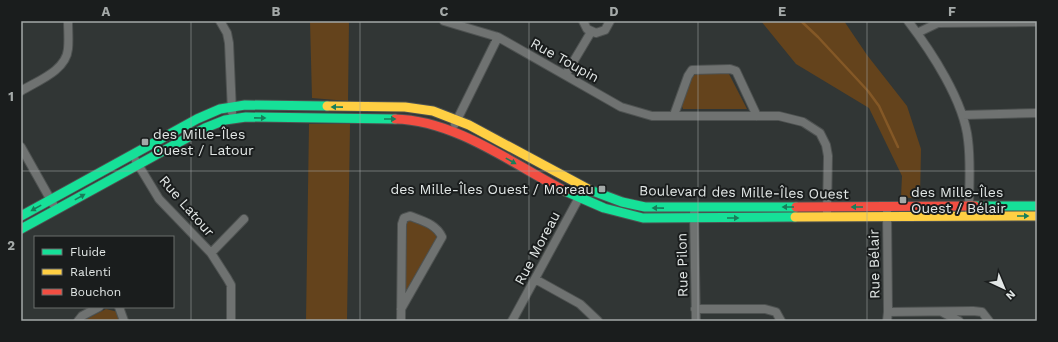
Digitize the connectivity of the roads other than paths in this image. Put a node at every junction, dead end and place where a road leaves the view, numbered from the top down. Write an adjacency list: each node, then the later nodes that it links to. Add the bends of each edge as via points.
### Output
1 (68, 21): 12 (street, via 68,50 64,61 56,70)
2 (220, 21): 13 (street, via 229,43)
3 (444, 21): 10 (street, Rue Toupin)
4 (583, 21): 8 (street)
5 (610, 21): 8 (street, via 605,30)
6 (908, 21): 9 (street)
7 (1037, 22): 9 (street, via 938,23)
8 (591, 32): 11 (street)
9 (917, 33): 16 (street, via 946,80)
10 (498, 37): 11 (street, Rue Toupin); 19 (street)
11 (566, 74): 15 (street, Rue Toupin, via 622,107 652,116)
12 (21, 92)
13 (232, 106): 18 (street); 19 (street, Boulevard des Mille-Îles Ouest, one-way to 13, via 440,112 414,108); 22 (street, Boulevard des Mille-Îles Ouest, via 197,119)
14 (1037, 113): 16 (street)
15 (674, 115): 17 (street, Rue Toupin); 17 (street, via 692,70 730,69 736,71)
16 (963, 115): 27 (street, via 968,140)
17 (757, 116): 29 (street, Rue Toupin, via 792,119 803,122 820,133 828,156)
18 (233, 118): 20 (street, Boulevard des Mille-Îles Ouest, one-way to 20, via 408,119 433,123); 23 (street, Boulevard des Mille-Îles Ouest, via 205,128)
19 (458, 120): 20 (street); 24 (street, Boulevard des Mille-Îles Ouest)
20 (452, 130): 25 (street, Boulevard des Mille-Îles Ouest, one-way to 25)
21 (21, 148): 26 (street)
22 (133, 155): 23 (street, Rue Latour); 26 (street, Boulevard des Mille-Îles Ouest)
23 (138, 165): 32 (street, Boulevard des Mille-Îles Ouest, one-way to 23); 41 (street, Rue Latour, via 159,199)
24 (584, 188): 25 (street, Rue Moreau); 31 (street, Boulevard des Mille-Îles Ouest, one-way to 24, via 637,206)
25 (579, 198): 38 (street, Boulevard des Mille-Îles Ouest, via 636,217); 42 (street, Rue Moreau)
26 (50, 200): 32 (street); 33 (street, Boulevard des Mille-Îles Ouest, one-way to 33)
27 (969, 206): 28 (street, Boulevard des Mille-Îles Ouest); 30 (street, Boulevard des Mille-Îles Ouest); 37 (street)
28 (1037, 206)
29 (827, 207): 30 (street, Boulevard des Mille-Îles Ouest, one-way to 29); 31 (street, Boulevard des Mille-Îles Ouest, one-way to 31); 35 (street, Rue Toupin)
30 (887, 207): 36 (street, Rue Bélair)
31 (694, 208): 38 (street, Rue Pilon)
32 (56, 210): 40 (street, Boulevard des Mille-Îles Ouest)
33 (21, 216)
34 (1037, 216): 37 (street, Boulevard des Mille-Îles Ouest, one-way to 34)
35 (827, 217): 36 (street, Boulevard des Mille-Îles Ouest); 38 (street, Boulevard des Mille-Îles Ouest, one-way to 35)
36 (886, 217): 37 (street, Boulevard des Mille-Îles Ouest); 48 (street, Rue Bélair)
37 (969, 217)
38 (694, 218): 46 (street, Rue Pilon)
39 (244, 220): 41 (street, Rue Latour)
40 (21, 229)
41 (211, 253): 51 (street, Rue Latour, via 231,285)
42 (535, 280): 53 (street, Rue Moreau); 54 (street, via 580,304)
43 (97, 308): 49 (street)
44 (119, 308): 50 (street)
45 (401, 309): 45 (street, via 442,237 431,224 410,216 404,218 402,224); 52 (street)
46 (695, 309): 55 (street, Rue Pilon); 56 (street, via 765,308 776,312)
47 (939, 310): 48 (street); 58 (street); 59 (street, via 982,312)
48 (888, 312): 57 (street, Rue Bélair)
49 (78, 321)
50 (124, 321)
51 (231, 321)
52 (401, 321)
53 (512, 321)
54 (598, 321)
55 (696, 321)
56 (781, 321)
57 (887, 321)
58 (958, 321)
59 (988, 321)

